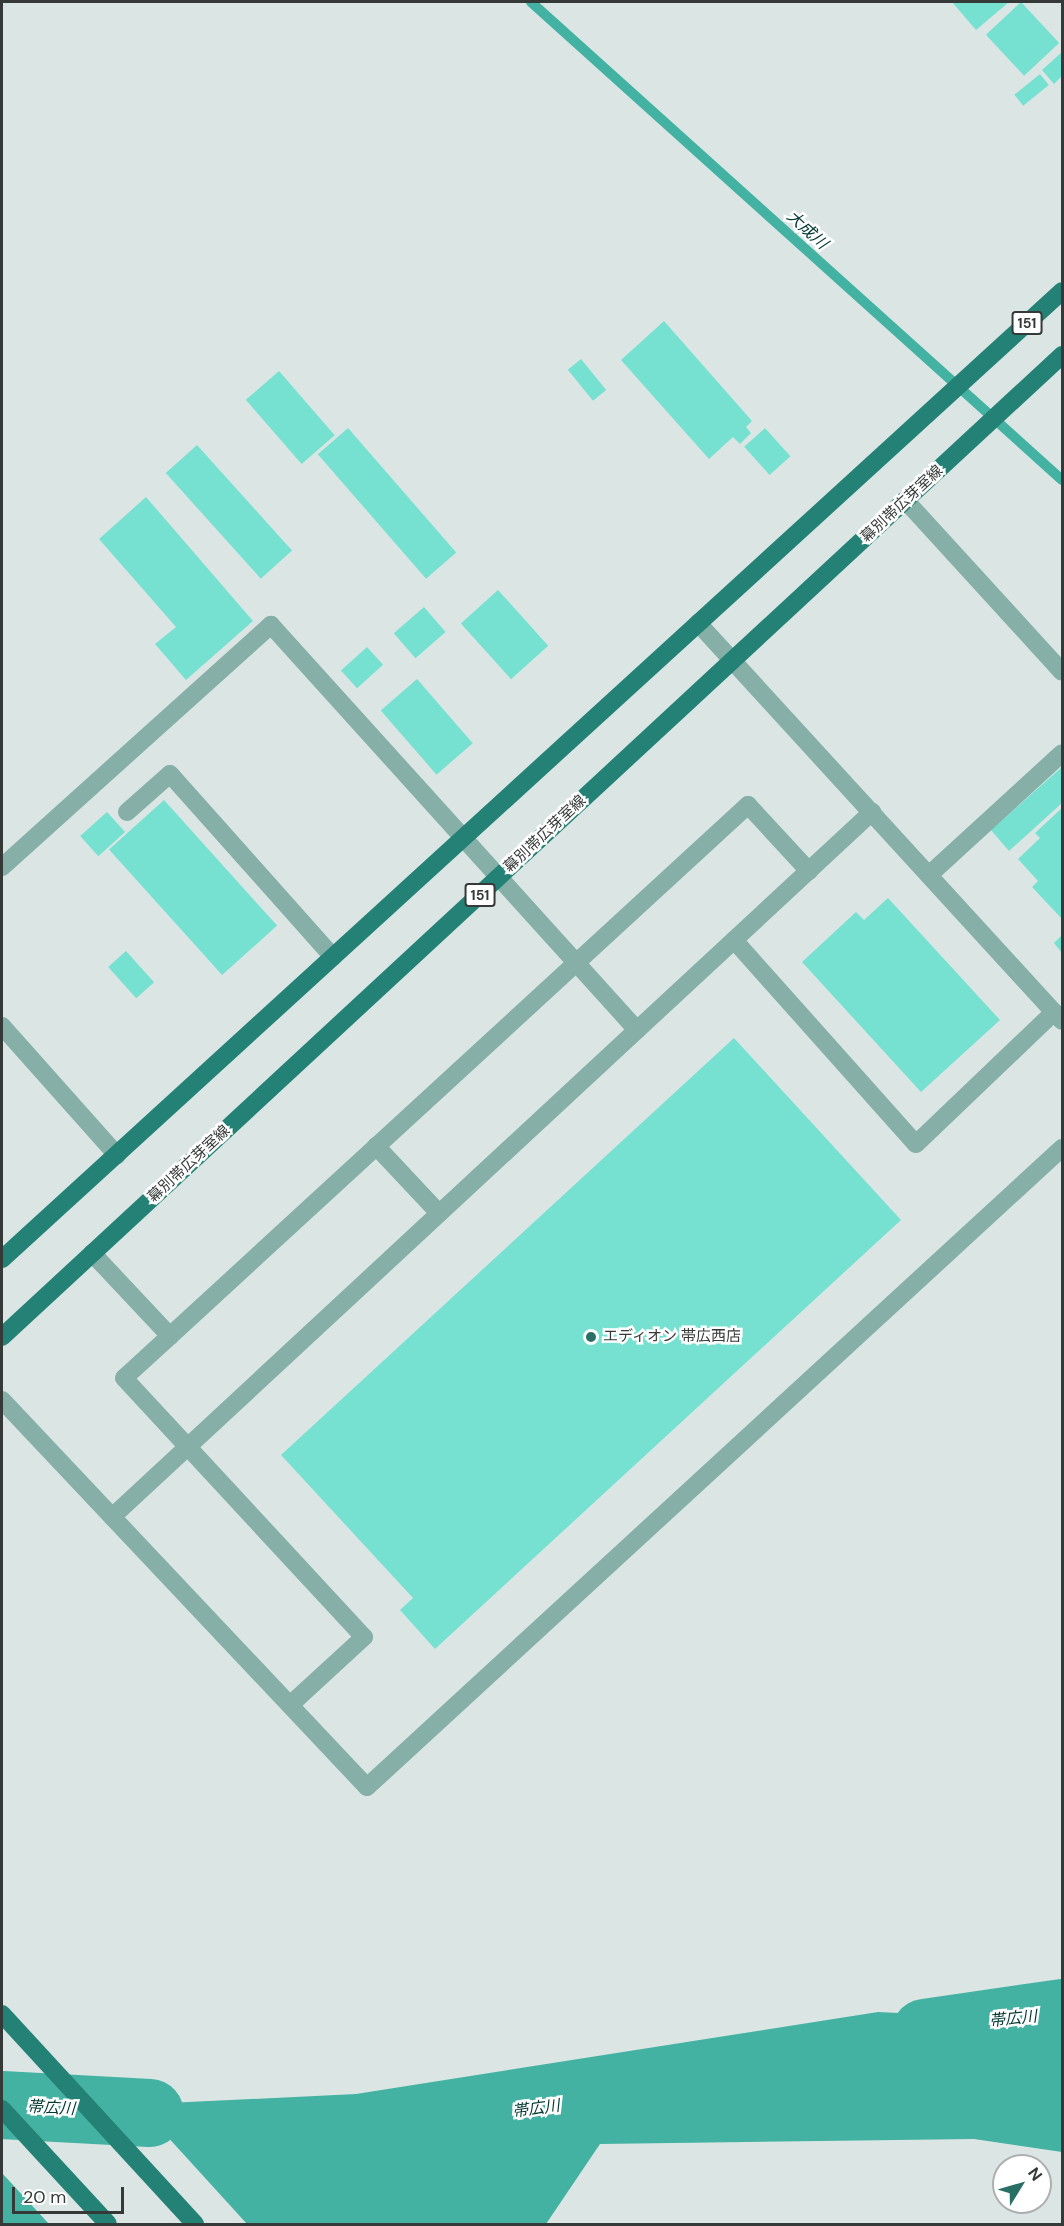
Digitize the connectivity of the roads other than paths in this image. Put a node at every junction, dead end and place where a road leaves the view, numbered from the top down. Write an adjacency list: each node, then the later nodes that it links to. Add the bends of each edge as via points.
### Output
1 (1062, 291): 4 (main road, 151)
2 (1062, 355): 3 (main road, 幕別帯広芽室線 / 151)
3 (906, 501): 5 (main road, 幕別帯広芽室線 / 151); 6 (street)
4 (698, 623): 5 (street); 10 (main road, 151)
5 (733, 661): 9 (street); 14 (main road, 幕別帯広芽室線 / 151)
6 (1062, 672)
7 (1062, 753): 13 (street)
8 (127, 812): 16 (street, via 170,774)
9 (872, 812): 12 (street); 13 (street)
10 (463, 839): 11 (street, via 271,625); 14 (street); 16 (main road, 151)
11 (2, 867)
12 (808, 871): 15 (street); 17 (street, via 748,805)
13 (929, 875): 18 (street)
14 (498, 878): 17 (street); 25 (main road, 幕別帯広芽室線 / 151)
15 (734, 940): 18 (street, via 916,1144); 20 (street)
16 (333, 957): 23 (main road, 151)
17 (576, 964): 20 (street); 21 (street)
18 (1058, 1017)
19 (2, 1026): 23 (street)
20 (637, 1030): 24 (street)
21 (376, 1146): 24 (street); 27 (street)
22 (1062, 1148): 32 (street, via 367,1786)
23 (117, 1155): 26 (main road, 151)
24 (440, 1213): 30 (street)
25 (92, 1253): 27 (street); 28 (main road, 幕別帯広芽室線 / 151)
26 (2, 1259)
27 (170, 1336): 30 (street, via 124,1378)
28 (2, 1337)
29 (2, 1400): 31 (street)
30 (188, 1446): 31 (street); 32 (street, via 364,1637)
31 (112, 1517): 32 (street)
32 (290, 1706)
33 (2, 2014): 36 (main road)
34 (2, 2109): 35 (main road)
35 (108, 2224)
36 (195, 2224)

